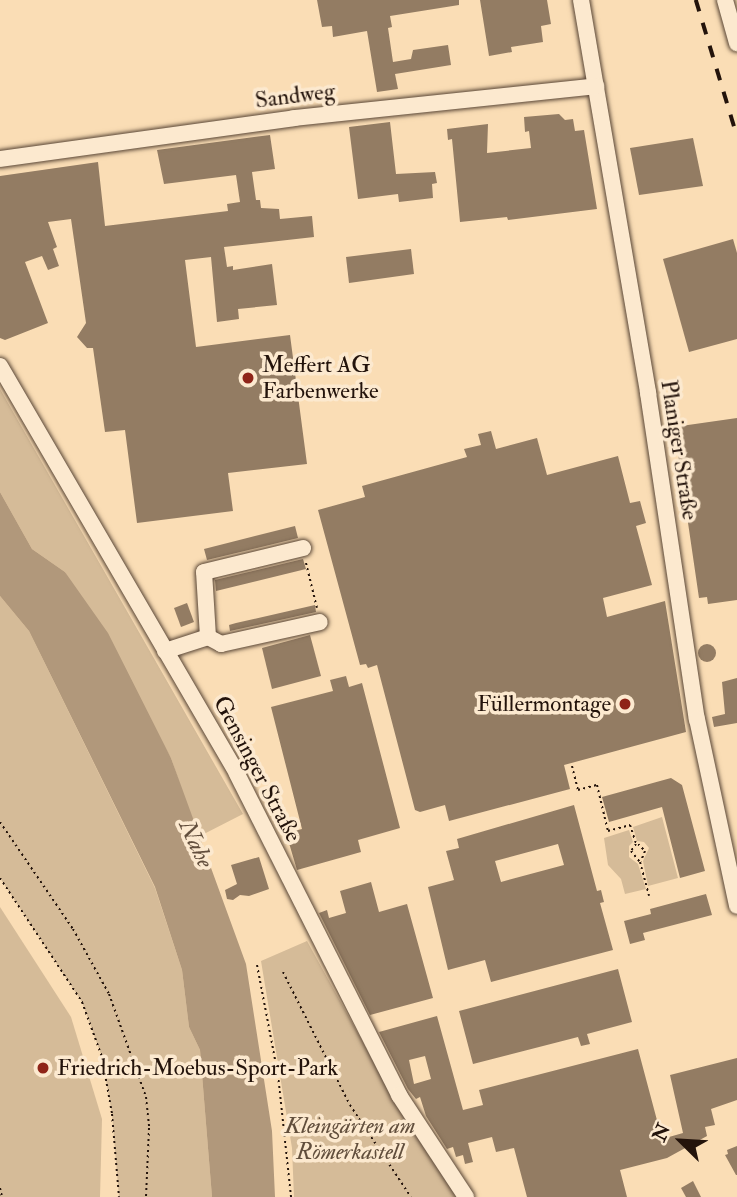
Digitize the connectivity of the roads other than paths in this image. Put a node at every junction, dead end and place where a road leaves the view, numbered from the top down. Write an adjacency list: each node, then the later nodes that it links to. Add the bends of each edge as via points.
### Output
1 (581, 0): 4 (street, Planiger Straße)
2 (725, 0): 3 (street)
3 (737, 43)
4 (596, 86): 5 (street, Sandweg, via 295,118); 11 (street, Planiger Straße, via 697,719)
5 (0, 159)
6 (0, 366): 10 (street, Gensinger Straße)
7 (303, 548): 9 (street, via 204,572)
8 (320, 622): 9 (street, via 221,644)
9 (208, 637): 10 (street)
10 (165, 651): 12 (street, Gensinger Straße, via 237,774 399,1095)
11 (737, 906)
12 (466, 1197)

